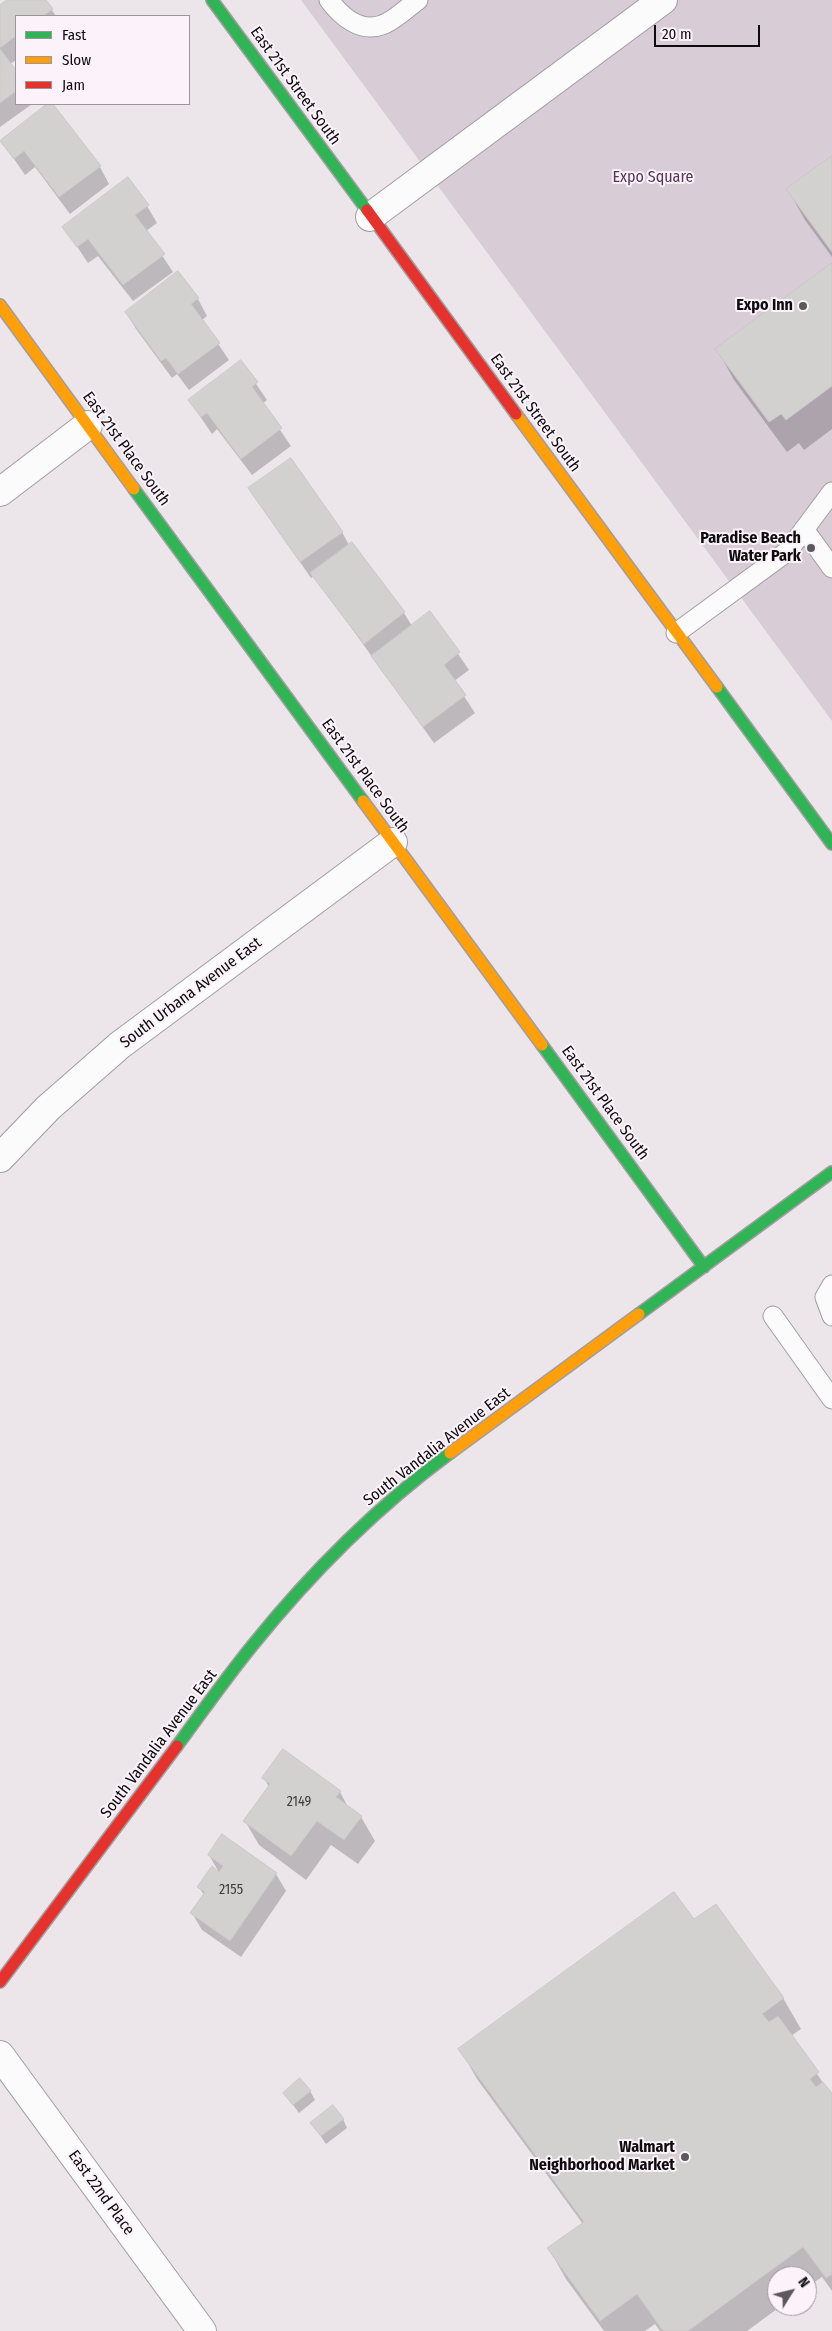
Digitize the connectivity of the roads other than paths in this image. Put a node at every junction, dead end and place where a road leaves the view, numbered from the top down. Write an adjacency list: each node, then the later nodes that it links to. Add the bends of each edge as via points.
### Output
1 (212, 0): 5 (street, East 21st Street South)
2 (329, 0): 3 (lane, via 340,15 364,27 382,25)
3 (418, 0)
4 (663, 0): 5 (street)
5 (370, 216): 12 (street, East 21st Street South)
6 (0, 305): 7 (street, East 21st Place South)
7 (88, 425): 8 (street); 13 (street, East 21st Place South)
8 (0, 492)
9 (832, 492): 10 (lane)
10 (804, 529): 11 (lane); 12 (lane, via 788,551)
11 (832, 568)
12 (676, 634): 14 (street, East 21st Street South)
13 (393, 842): 15 (street, South Urbana Avenue East, via 120,1045 48,1108); 17 (street, East 21st Place South)
14 (832, 844)
15 (0, 1158)
16 (832, 1172): 17 (street, South Vandalia Avenue East)
17 (704, 1266): 22 (street, South Vandalia Avenue East, via 431,1467 374,1516 295,1595 252,1646)
18 (832, 1285): 20 (lane, via 825,1298)
19 (773, 1316): 21 (lane)
20 (832, 1316)
21 (832, 1399)
22 (0, 1982)
23 (0, 2055): 24 (street, East 22nd Place)
24 (202, 2331)

